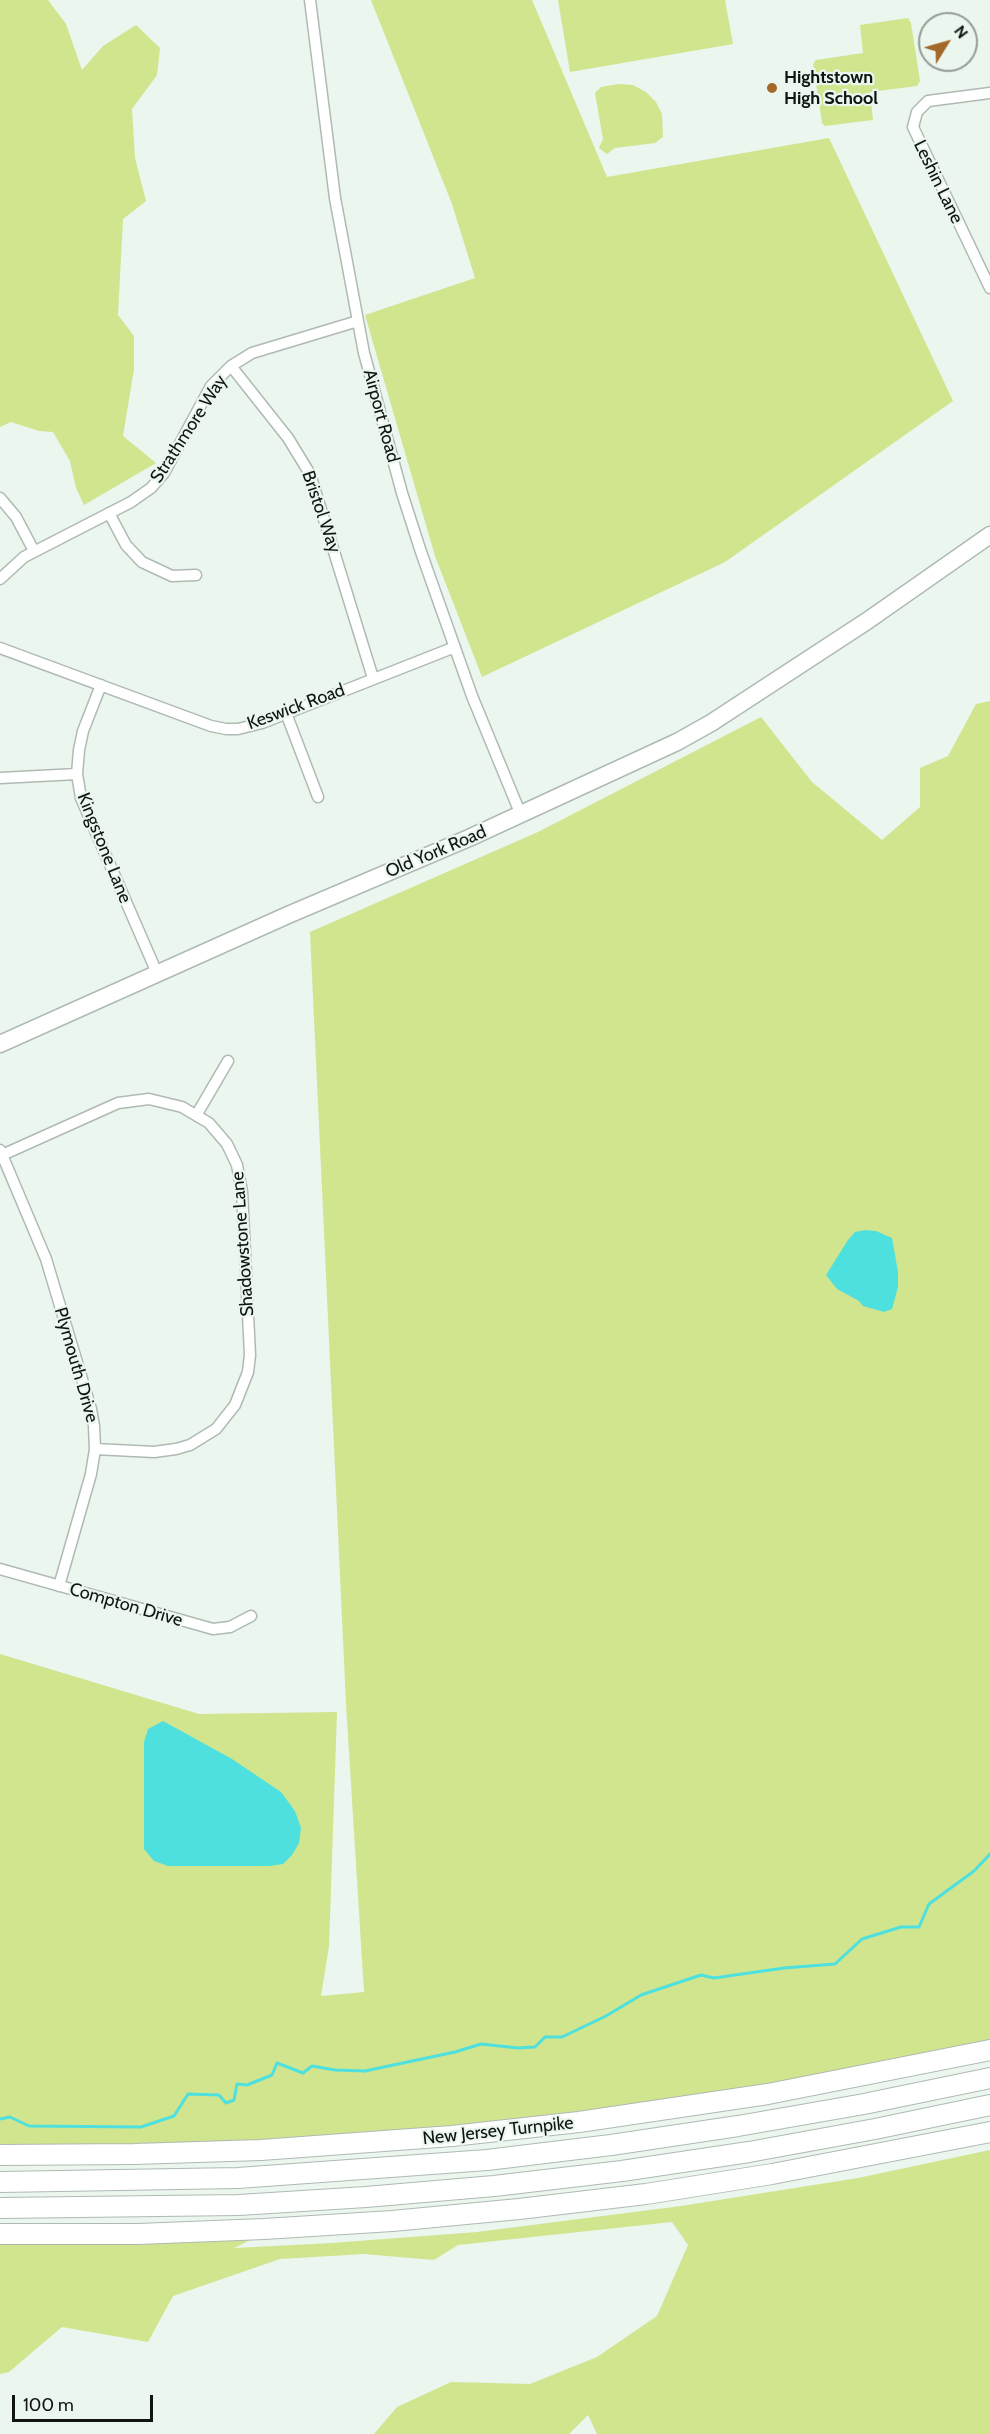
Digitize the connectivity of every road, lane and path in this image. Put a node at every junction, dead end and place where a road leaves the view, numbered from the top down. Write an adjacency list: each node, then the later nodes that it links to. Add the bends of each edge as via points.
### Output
1 (310, 0): 4 (street, Airport Road, via 335,198)
2 (990, 93): 3 (street, Leshin Lane, via 928,101 917,111 913,127)
3 (990, 288)
4 (358, 321): 5 (street, Strathmore Way, via 252,353); 12 (street, Airport Road, via 402,492)
5 (231, 366): 7 (street, Strathmore Way, via 206,395 158,481 141,496); 14 (street, Bristol Way, via 296,448 310,474)
6 (0, 498): 9 (street, via 16,517)
7 (109, 513): 9 (street, Strathmore Way); 10 (street, via 126,545 142,562 172,576)
8 (990, 535): 20 (main road, Old York Road, via 711,723)
9 (34, 551): 11 (street, Strathmore Way)
10 (196, 575)
11 (0, 579)
12 (455, 647): 14 (street, Keswick Road); 20 (street, Airport Road)
13 (0, 648): 15 (street, Keswick Road)
14 (373, 678): 16 (street, Keswick Road)
15 (101, 685): 16 (street, Keswick Road, via 226,729 250,726); 17 (street, Kingstone Lane, via 82,735)
16 (286, 713): 19 (street)
17 (77, 774): 18 (street); 21 (street, Kingstone Lane, via 86,813)
18 (0, 778)
19 (318, 797)
20 (521, 815): 21 (main road, Old York Road)
21 (158, 973): 22 (main road, Old York Road)
22 (0, 1044)
23 (228, 1061): 24 (street)
24 (197, 1114): 25 (street, Shadowstone Lane, via 167,1102 118,1103); 26 (street, Shadowstone Lane, via 227,1144 241,1177 249,1336 248,1372 242,1392 226,1418 190,1445 154,1452)
25 (1, 1153): 26 (street, Plymouth Drive, via 46,1259 91,1408)
26 (95, 1449): 28 (street, Plymouth Drive, via 90,1480)
27 (0, 1569): 28 (street, Compton Drive)
28 (59, 1586): 29 (street, Compton Drive, via 213,1629 230,1627)
29 (251, 1616)
30 (990, 2050): 34 (highway, New Jersey Turnpike, via 768,2094 506,2131 261,2150)
31 (990, 2078): 35 (highway, New Jersey Turnpike, via 738,2126 487,2160 238,2178)
32 (990, 2105): 36 (highway, via 738,2153 494,2186 239,2205)
33 (990, 2132): 37 (highway, via 709,2185 487,2213 264,2229)
34 (0, 2155)
35 (0, 2182)
36 (0, 2208)
37 (0, 2234)

